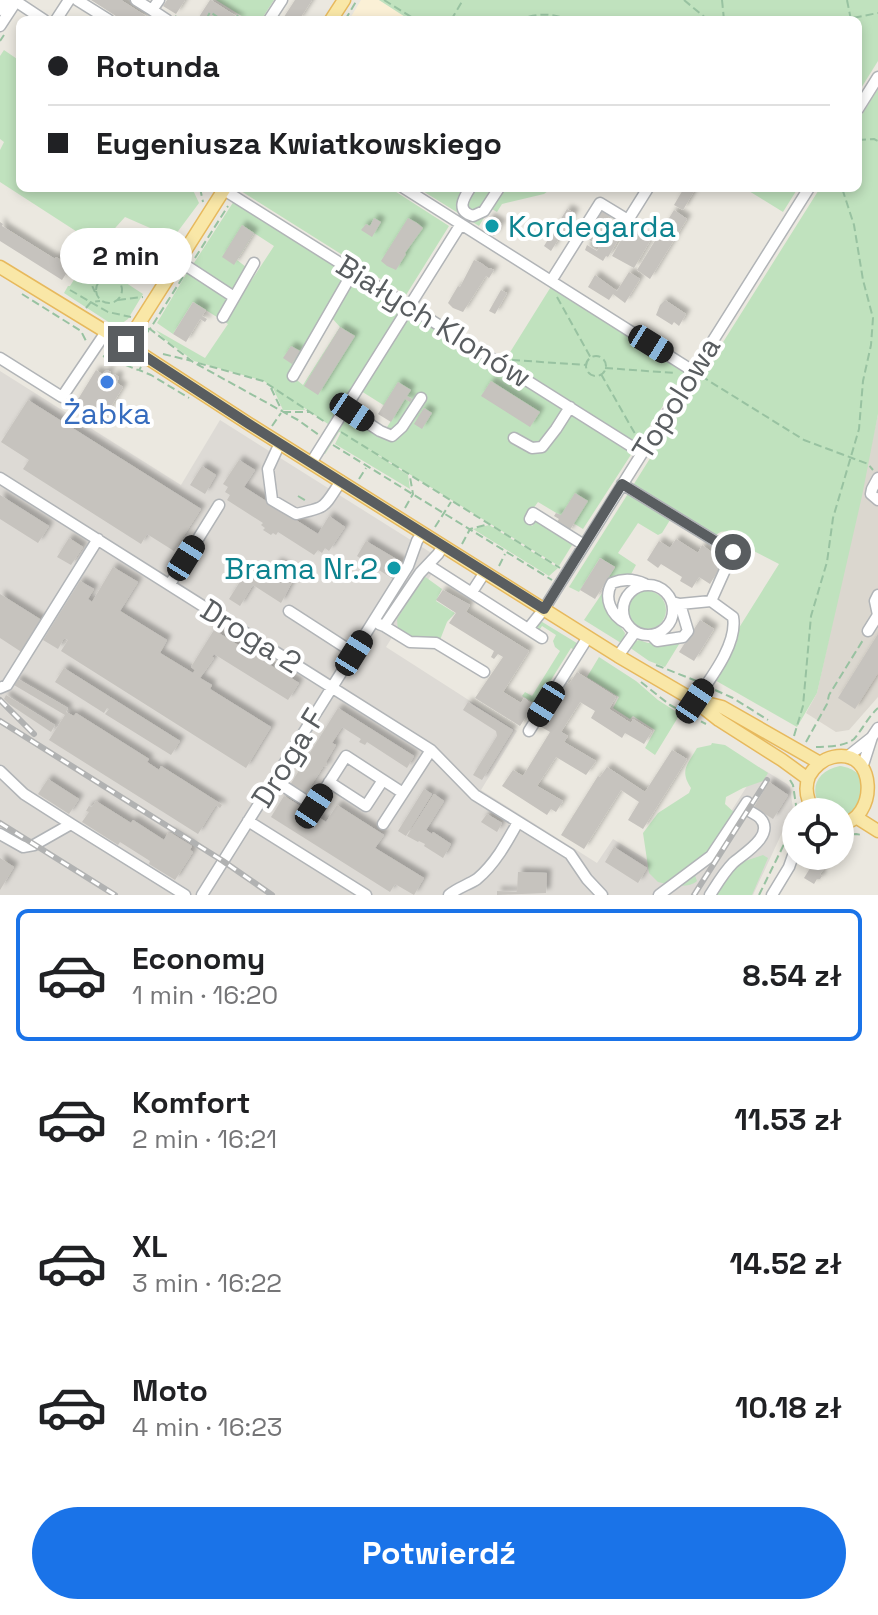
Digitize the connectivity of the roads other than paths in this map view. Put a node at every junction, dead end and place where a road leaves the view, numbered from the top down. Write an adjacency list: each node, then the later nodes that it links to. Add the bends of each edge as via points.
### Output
1 (13, 0): 5 (street); 7 (street); 10 (street)
2 (77, 0): 8 (street)
3 (136, 0): 6 (street)
4 (159, 0): 6 (street)
5 (0, 10)
6 (152, 10): 9 (street)
7 (38, 16)
8 (103, 16)
9 (161, 16)
10 (0, 26)
11 (878, 77): 12 (street)
12 (862, 103)
13 (223, 192): 21 (main road)
14 (230, 192): 24 (street, Białych Klonów)
15 (410, 192): 20 (street)
16 (468, 192): 17 (street, via 462,205 473,216 484,211)
17 (496, 192)
18 (646, 192): 25 (street, via 628,220 600,203)
19 (806, 192): 32 (street, Topolowa)
20 (461, 224): 25 (street); 27 (street)
21 (179, 261): 26 (street); 30 (main road)
22 (254, 263): 26 (street)
23 (0, 267): 29 (main road)
24 (354, 270): 27 (street, Białych Klonów); 33 (street)
25 (554, 283): 32 (street)
26 (234, 297): 28 (street)
27 (410, 305): 35 (street, Białych Klonów); 36 (street)
28 (223, 317)
29 (106, 332): 30 (main road); 31 (street, via 62,397)
30 (126, 344): 38 (main road)
31 (0, 358)
32 (689, 372): 39 (street, Topolowa)
33 (293, 376)
34 (421, 398): 36 (street, via 392,436)
35 (570, 407): 37 (street, via 542,447 532,448); 39 (street, Białych Klonów)
36 (345, 408): 40 (street)
37 (514, 438)
38 (280, 443): 40 (main road); 43 (street, via 268,469 272,500 296,514 319,509)
39 (641, 448): 44 (street, Topolowa)
40 (311, 463): 43 (main road)
41 (0, 478): 49 (street, Droga 2)
42 (878, 478): 45 (street, via 871,494)
43 (341, 481): 48 (main road)
44 (622, 484): 50 (street, Topolowa); 58 (street, via 733,552)
45 (878, 500)
46 (219, 505): 54 (street)
47 (530, 519): 50 (street, via 533,513)
48 (428, 530): 51 (main road); 63 (street, Droga F, via 417,541)
49 (98, 539): 54 (street, Droga 2); 74 (street, via 7,685)
50 (584, 545): 60 (street, Topolowa)
51 (443, 546): 52 (street, Droga F); 53 (main road)
52 (428, 565): 56 (street); 63 (street, Droga F)
53 (485, 572): 56 (street); 60 (main road)
54 (170, 584): 73 (street, Droga 2)
55 (645, 584): 59 (street, via 662,589); 62 (street, via 624,599); 62 (street, via 619,580 608,590 609,605)
56 (472, 592): 64 (street)
57 (878, 595): 65 (street, via 878,615)
58 (711, 601): 59 (street); 75 (street, via 733,617 734,629 726,653)
59 (676, 603): 67 (street, via 669,624); 67 (street, via 688,631 683,637 657,641)
60 (544, 609): 64 (street, Topolowa); 68 (main road)
61 (289, 611): 70 (street)
62 (626, 623): 66 (street)
63 (379, 624): 70 (street, Droga F); 72 (street, via 410,642 436,643)
64 (528, 629): 69 (street)
65 (868, 631)
66 (635, 632): 67 (street); 71 (street)
67 (651, 635)
68 (588, 637): 71 (main road); 76 (street)
69 (542, 638)
70 (354, 653): 73 (street, Droga F)
71 (618, 656): 75 (main road)
72 (484, 672)
73 (332, 687): 78 (street, Droga 2); 84 (street, Droga F)
74 (0, 688)
75 (695, 701): 80 (main road, via 722,707); 83 (main road)
76 (529, 731)
77 (875, 732): 79 (street); 81 (street)
78 (431, 750): 87 (street); 93 (street, Droga 2, via 475,795)
79 (847, 757): 80 (main road); 81 (main road)
80 (820, 763): 83 (main road)
81 (863, 765): 89 (main road, via 872,778)
82 (0, 771): 94 (street, via 24,794)
83 (808, 779): 88 (main road)
84 (274, 780): 86 (street, via 314,806); 91 (street, Droga F)
85 (383, 780): 86 (street, via 366,806); 86 (street, via 346,756); 87 (street)
86 (329, 782)
87 (403, 793): 95 (street)
88 (808, 798)
89 (875, 804): 90 (main road)
90 (859, 819): 92 (main road); 96 (main road)
91 (248, 821): 101 (street, Droga F); 102 (street)
92 (854, 821)
93 (518, 822): 103 (street, via 489,868); 104 (street, Droga 2, via 570,854)
94 (71, 824): 97 (street, via 23,847); 100 (street)
95 (383, 824)
96 (878, 831)
97 (0, 834)
98 (787, 870): 99 (street)
99 (772, 894)
100 (185, 895)
101 (202, 895)
102 (366, 895)
103 (449, 895)
104 (602, 895)
105 (659, 895): 106 (street, via 711,856 745,805 762,819 764,833)
106 (710, 895)

